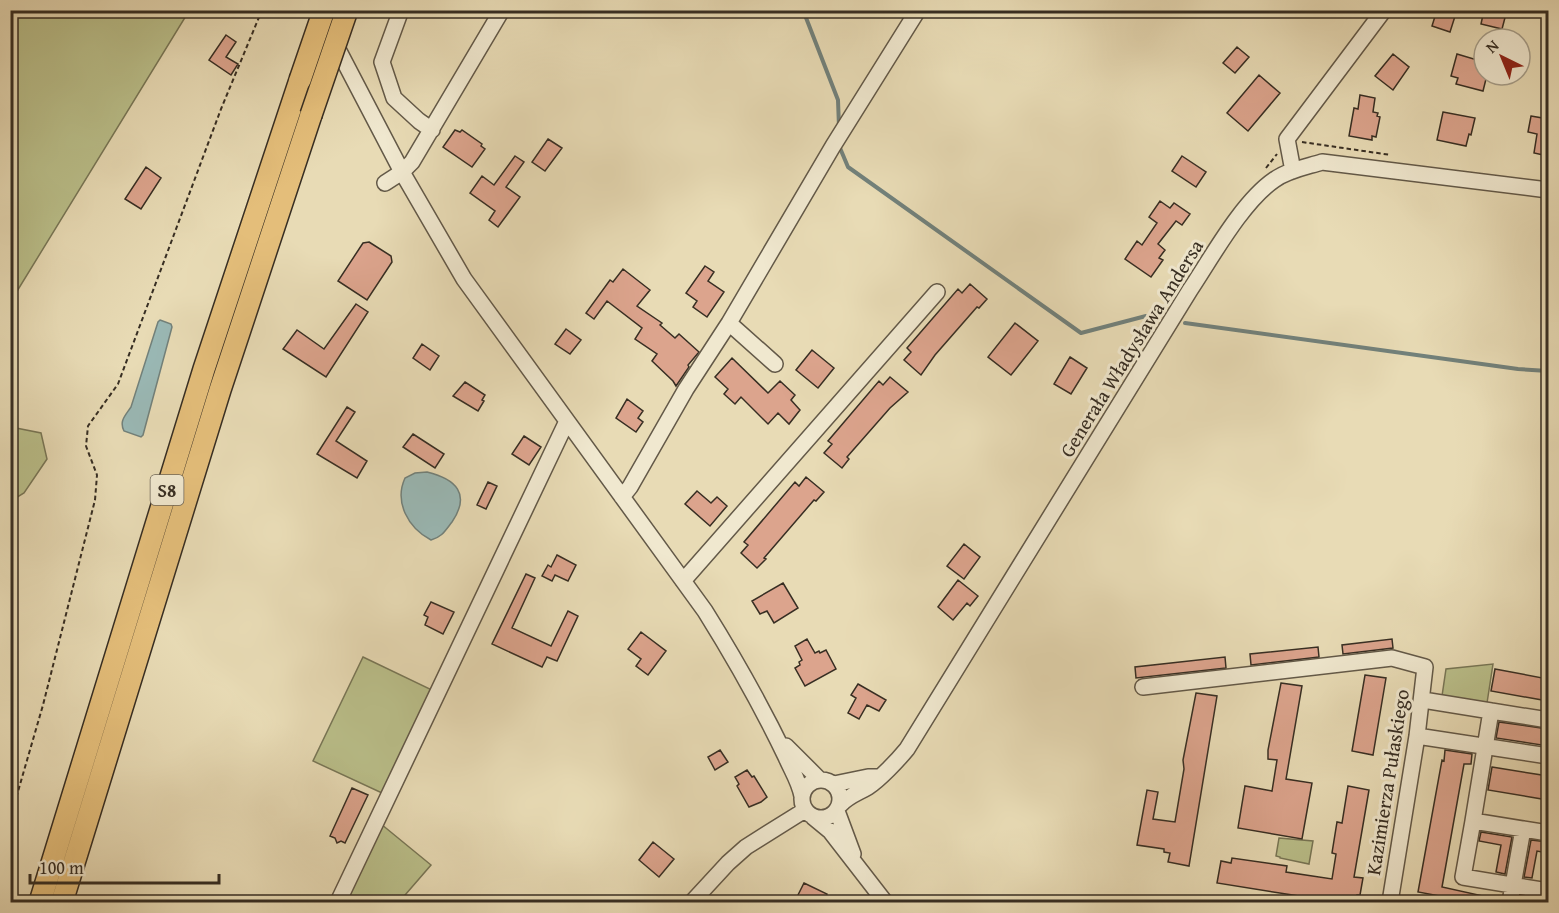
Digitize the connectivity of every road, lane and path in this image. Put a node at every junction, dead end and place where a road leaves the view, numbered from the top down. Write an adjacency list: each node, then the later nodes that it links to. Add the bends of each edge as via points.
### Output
1 (262, 10): 35 (path, via 118,384 88,426 86,446 97,475 95,500)
2 (317, 10): 14 (street)
3 (324, 10): 42 (highway, S8, bridge, via 204,369)
4 (347, 10): 43 (highway, S8, bridge, via 220,390)
5 (401, 10): 9 (street, via 382,62 394,98)
6 (502, 10): 9 (street)
7 (918, 10): 18 (street)
8 (1384, 10): 10 (street)
9 (432, 130): 14 (street)
10 (1287, 139): 11 (path); 12 (path); 13 (street)
11 (1397, 156)
12 (1265, 170)
13 (1293, 171): 16 (street, Generała Władysława Andersa, via 1322,162); 31 (street, Generała Władysława Andersa, via 1257,194 1234,225 907,749)
14 (402, 172): 15 (street); 20 (street, via 464,279)
15 (385, 183)
16 (1548, 190)
17 (937, 292): 22 (street)
18 (729, 323): 19 (street); 21 (street)
19 (775, 364)
20 (567, 421): 21 (street); 44 (street)
21 (621, 497): 22 (street)
22 (683, 581): 27 (street, via 740,668)
23 (1143, 687): 24 (street, Kazimierza Pułaskiego, via 1392,658 1425,667)
24 (1423, 700): 25 (street); 28 (street, Kazimierza Pułaskiego)
25 (1491, 711): 26 (street); 29 (street)
26 (1548, 720)
27 (776, 735): 32 (street); 33 (street)
28 (1418, 736): 29 (street); 47 (street, Kazimierza Pułaskiego)
29 (1485, 746): 30 (street); 36 (street)
30 (1548, 756)
31 (878, 777): 32 (street); 34 (street, Generała Władysława Andersa, via 847,797)
32 (827, 782): 33 (street, via 808,784); 34 (street, via 840,792)
33 (807, 807): 34 (street, via 826,818); 39 (street); 45 (street, via 746,847)
34 (838, 808): 39 (street)
35 (10, 819)
36 (1473, 821): 37 (street); 40 (street, via 1463,878)
37 (1523, 829): 38 (street); 40 (street)
38 (1548, 833)
39 (857, 868): 46 (street)
40 (1513, 885): 41 (street); 48 (street)
41 (1548, 891)
42 (40, 903)
43 (62, 903)
44 (338, 903)
45 (692, 903)
46 (885, 903)
47 (1390, 903)
48 (1510, 903)

